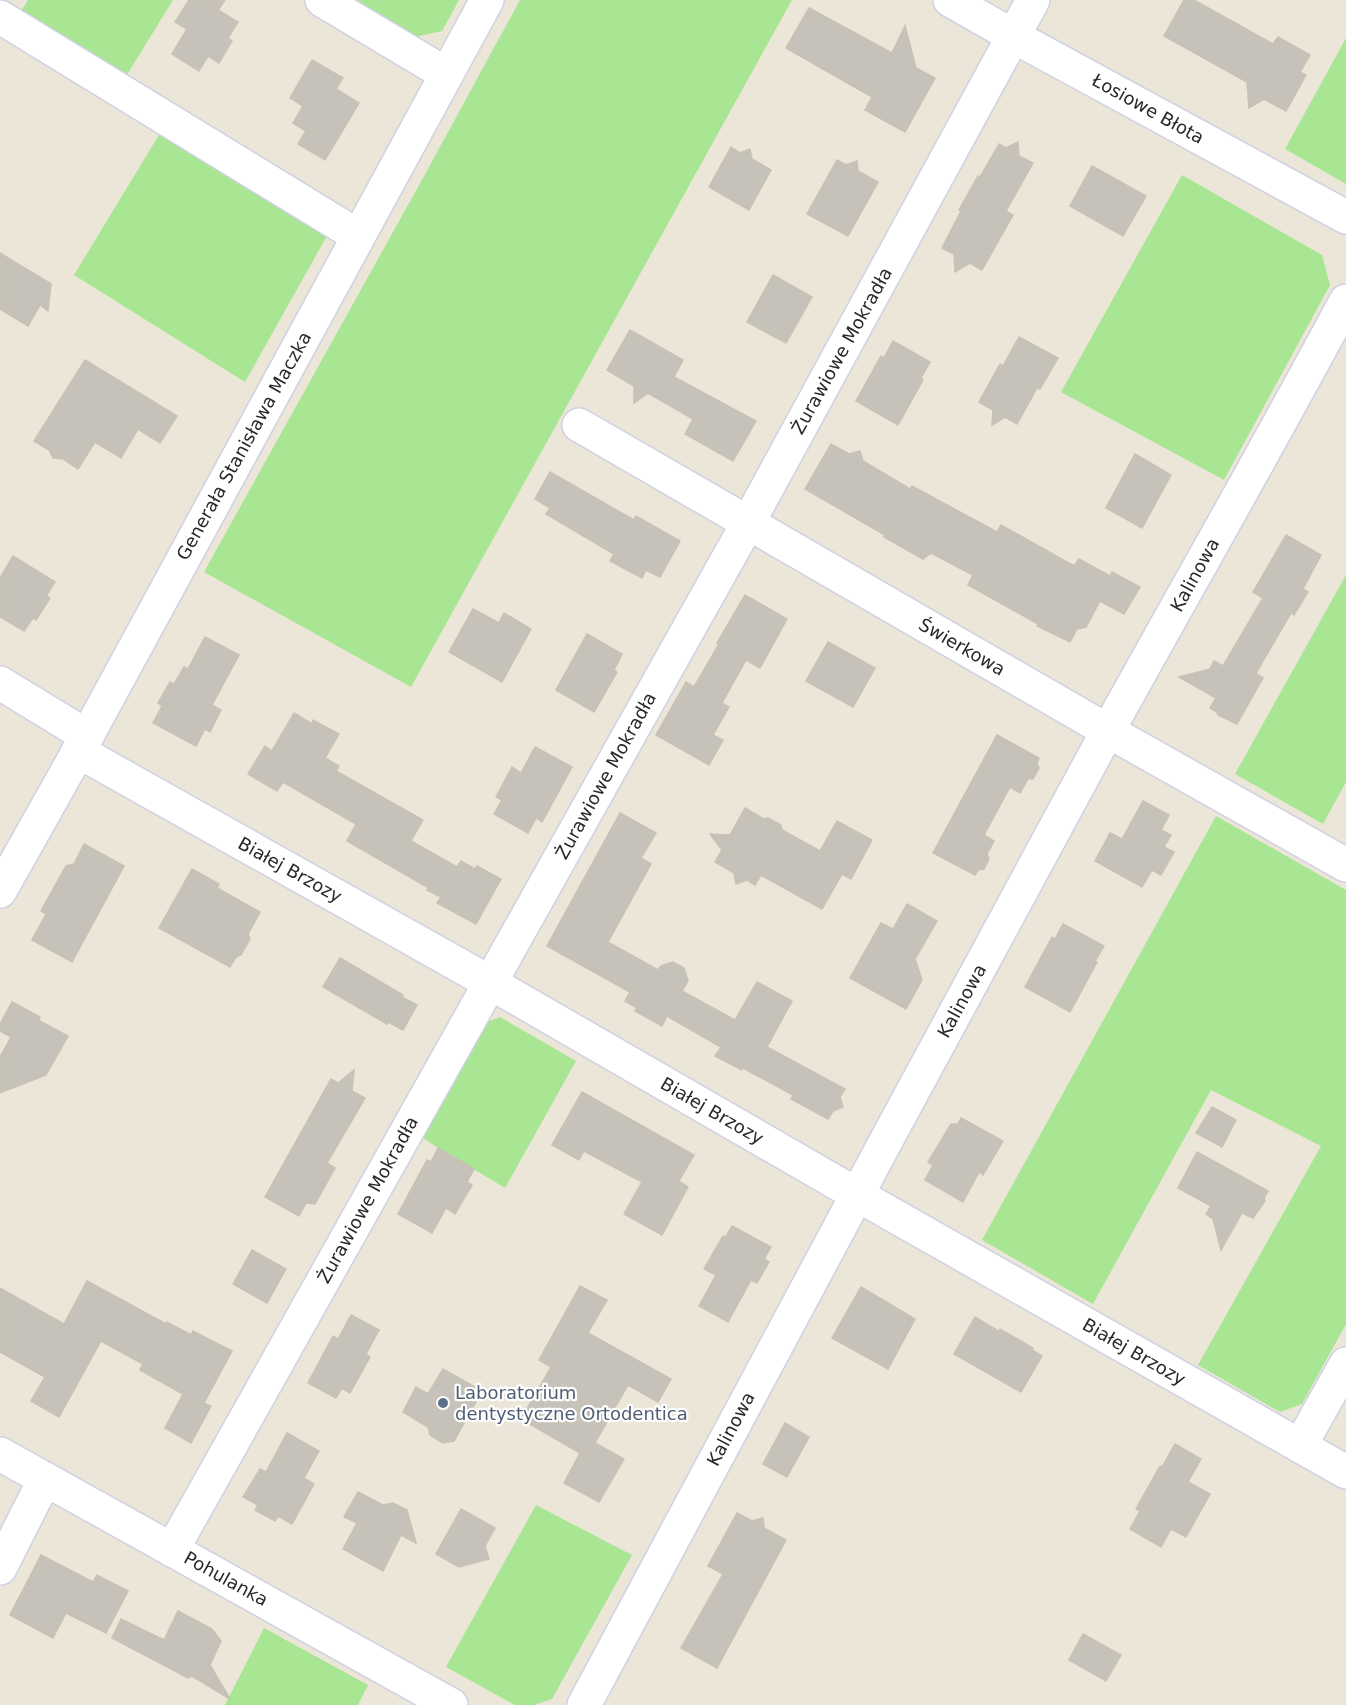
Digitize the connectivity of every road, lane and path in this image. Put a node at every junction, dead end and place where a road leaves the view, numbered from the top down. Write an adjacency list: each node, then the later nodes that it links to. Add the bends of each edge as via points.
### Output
1 (322, 0): 7 (street)
2 (487, 0): 7 (street, Generała Stanisława Maczka)
3 (950, 0): 6 (street, Łosiowe Błota)
4 (1033, 0): 6 (street, Żurawiowe Mokradła)
5 (0, 17): 9 (street)
6 (1014, 36): 8 (street, Łosiowe Błota); 12 (street, Żurawiowe Mokradła)
7 (446, 74): 9 (street, Generała Stanisława Maczka)
8 (1346, 217)
9 (358, 236): 15 (street, Generała Stanisława Maczka)
10 (1346, 301): 14 (street, Kalinowa)
11 (579, 425): 12 (street, Świerkowa)
12 (748, 523): 14 (street, Świerkowa); 18 (street, Żurawiowe Mokradła)
13 (0, 683): 15 (street, Białej Brzozy)
14 (1108, 731): 16 (street, Świerkowa); 19 (street, Kalinowa)
15 (83, 743): 17 (street, Generała Stanisława Maczka); 18 (street, Białej Brzozy)
16 (1346, 865)
17 (0, 891)
18 (489, 982): 19 (street, Białej Brzozy); 25 (street, Żurawiowe Mokradła)
19 (856, 1194): 21 (street, Białej Brzozy); 28 (street, Kalinowa)
20 (1346, 1364): 21 (street)
21 (1300, 1446): 23 (street, Białej Brzozy)
22 (0, 1454): 24 (street, Pohulanka)
23 (1346, 1472)
24 (45, 1479): 25 (street, Pohulanka); 26 (street)
25 (172, 1550): 27 (street, Pohulanka)
26 (0, 1568)
27 (452, 1705)
28 (584, 1705)

